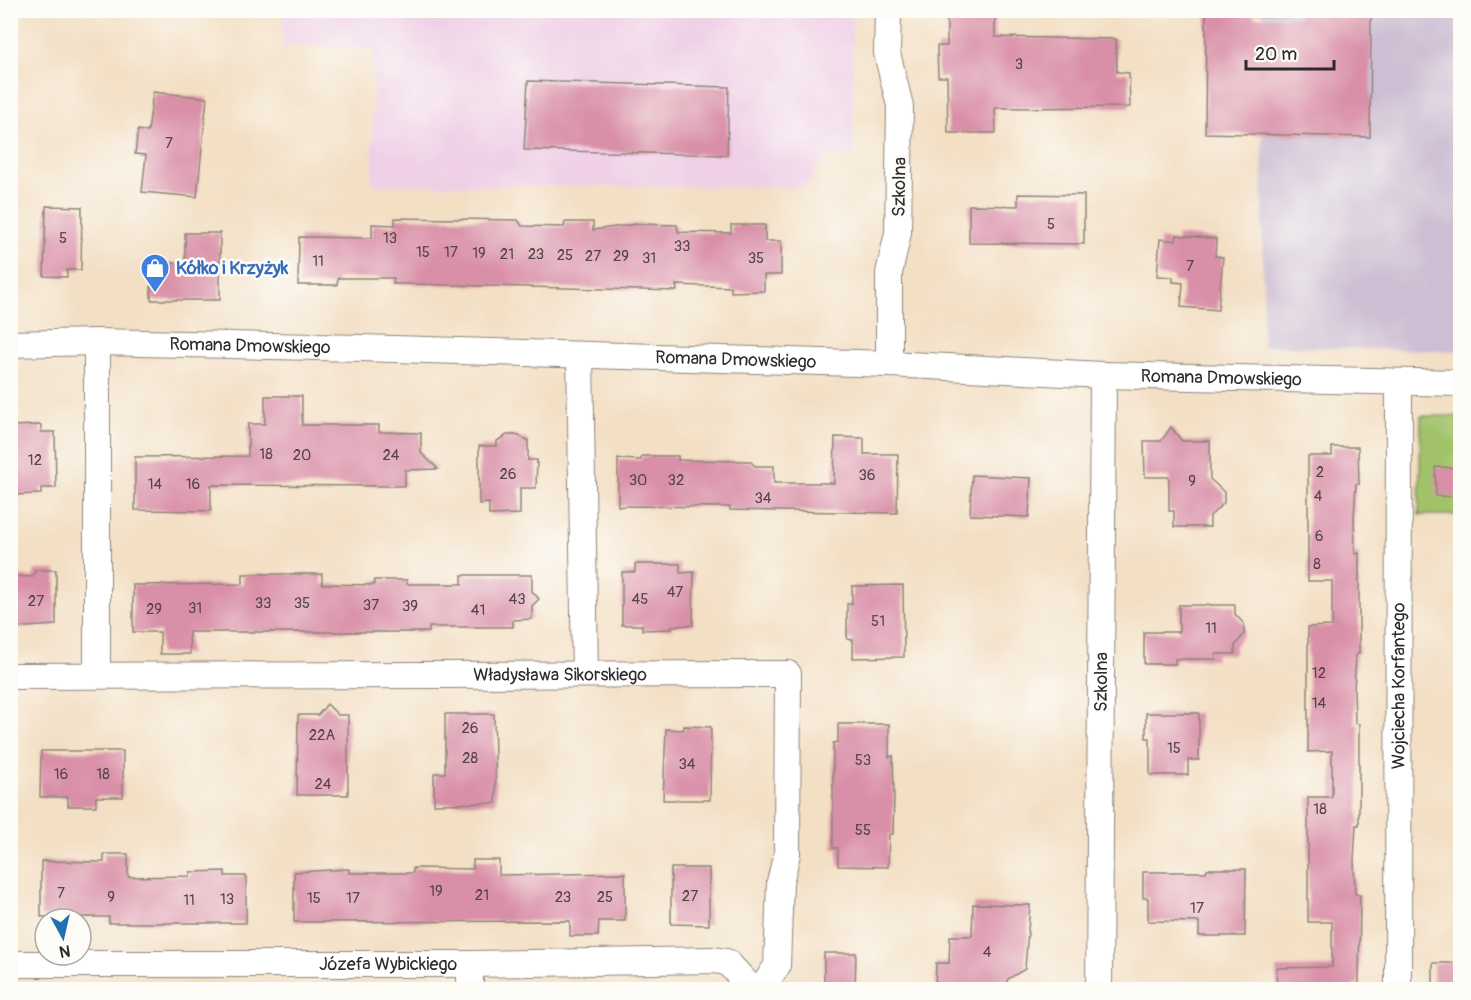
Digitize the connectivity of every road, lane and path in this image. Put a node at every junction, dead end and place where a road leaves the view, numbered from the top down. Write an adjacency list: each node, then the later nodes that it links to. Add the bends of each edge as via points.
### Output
1 (888, 10): 5 (street, Szkolna, via 887,53 900,106 898,233 889,273)
2 (97, 342): 3 (street, Romana Dmowskiego); 4 (street, Romana Dmowskiego); 10 (street)
3 (10, 344)
4 (580, 355): 5 (street, Romana Dmowskiego); 9 (street)
5 (889, 364): 6 (street, Romana Dmowskiego)
6 (1103, 375): 7 (street, Romana Dmowskiego); 17 (street, Szkolna)
7 (1399, 382): 8 (street, Romana Dmowskiego); 18 (street, Wojciecha Korfantego)
8 (1461, 383)
9 (585, 674): 10 (street, Władysława Sikorskiego); 16 (street, Władysława Sikorskiego, via 788,674 787,854 780,882 778,957 774,974)
10 (97, 675): 11 (street, Władysława Sikorskiego)
11 (10, 676)
12 (10, 964): 13 (street, Józefa Wybickiego)
13 (470, 964): 14 (street); 15 (street, Józefa Wybickiego, via 720,960)
14 (470, 990)
15 (753, 990)
16 (761, 990)
17 (1100, 990)
18 (1398, 990)

